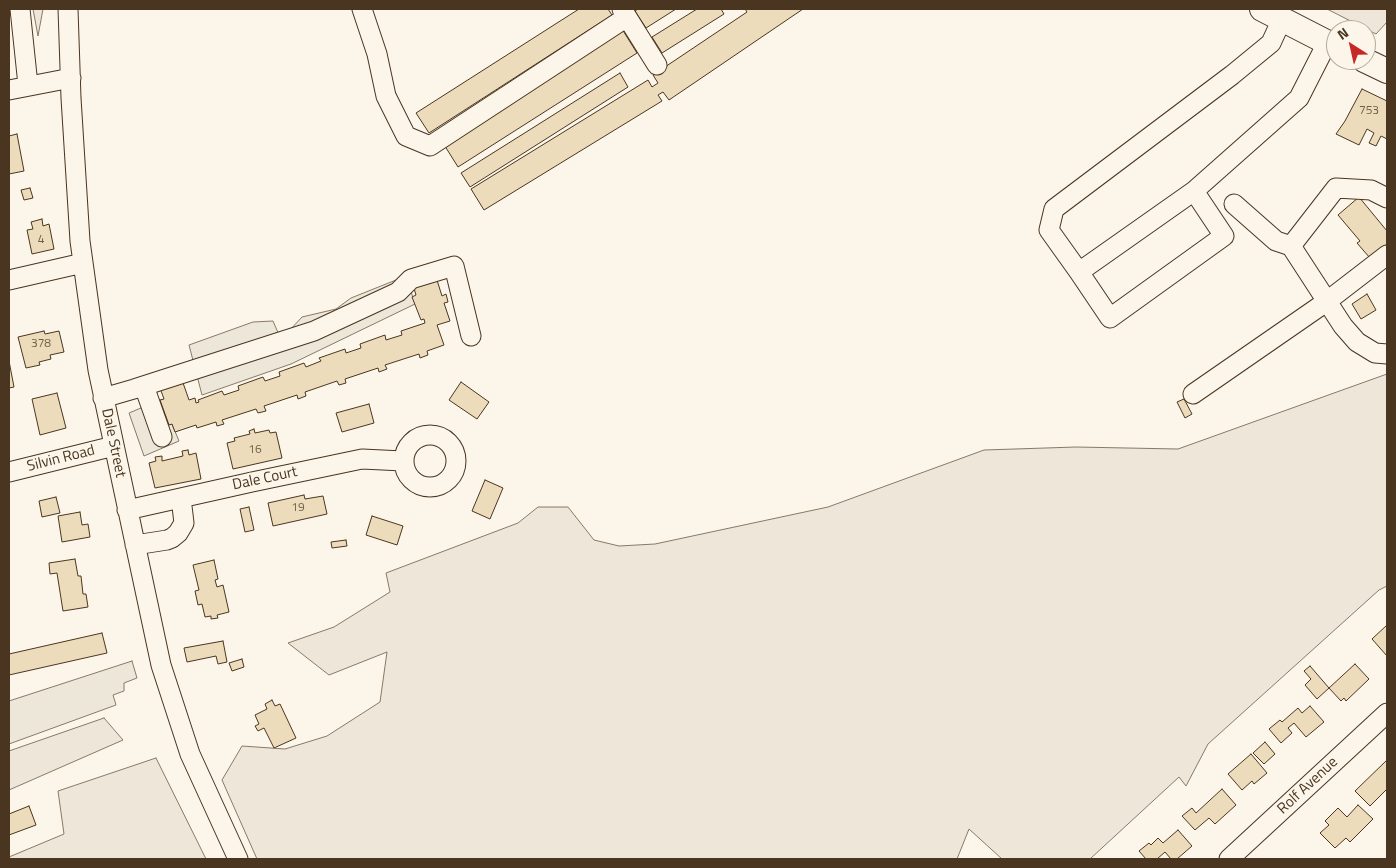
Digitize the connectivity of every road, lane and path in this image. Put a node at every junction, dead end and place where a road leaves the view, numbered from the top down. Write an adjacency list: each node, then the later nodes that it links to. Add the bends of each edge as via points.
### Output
1 (20, 9): 10 (street)
2 (68, 9): 9 (street, Dale Street)
3 (362, 9): 5 (street, via 386,96 406,136 430,146)
4 (1272, 12): 6 (main road); 18 (street, via 1271,43 1054,209 1049,230)
5 (625, 13): 8 (street)
6 (1326, 42)
7 (1326, 53): 12 (street, via 1299,98)
8 (657, 64)
9 (71, 78): 10 (street); 17 (street, Dale Street)
10 (28, 86): 11 (street)
11 (9, 90)
12 (1194, 190): 18 (street); 18 (street, via 1224,236 1110,318)
13 (1387, 198): 15 (street, via 1371,190 1336,188)
14 (1234, 204): 15 (street, via 1276,241)
15 (1291, 246): 20 (street)
16 (1387, 255): 20 (street)
17 (83, 263): 19 (street); 25 (street, Dale Street)
18 (1079, 272)
19 (9, 280)
20 (1326, 302): 22 (street, via 1357,342 1375,353); 24 (street)
21 (471, 336): 23 (street, via 454,266 411,278 398,292 314,331)
22 (1387, 354)
23 (144, 386): 25 (street); 26 (street)
24 (1193, 394)
25 (103, 398): 27 (street, Dale Street)
26 (162, 437)
27 (114, 446): 29 (street, Silvin Road); 31 (street, Dale Street)
28 (403, 461): 30 (street, Dale Court, via 362,459)
29 (9, 472)
30 (181, 498): 31 (street, Dale Court); 32 (street, via 184,523 178,533 167,540)
31 (127, 510): 32 (street, Dale Street)
32 (135, 545): 34 (street, Dale Street, via 174,709 190,754)
33 (1387, 713): 35 (street, Rolf Avenue)
34 (238, 859)
35 (1229, 859)

